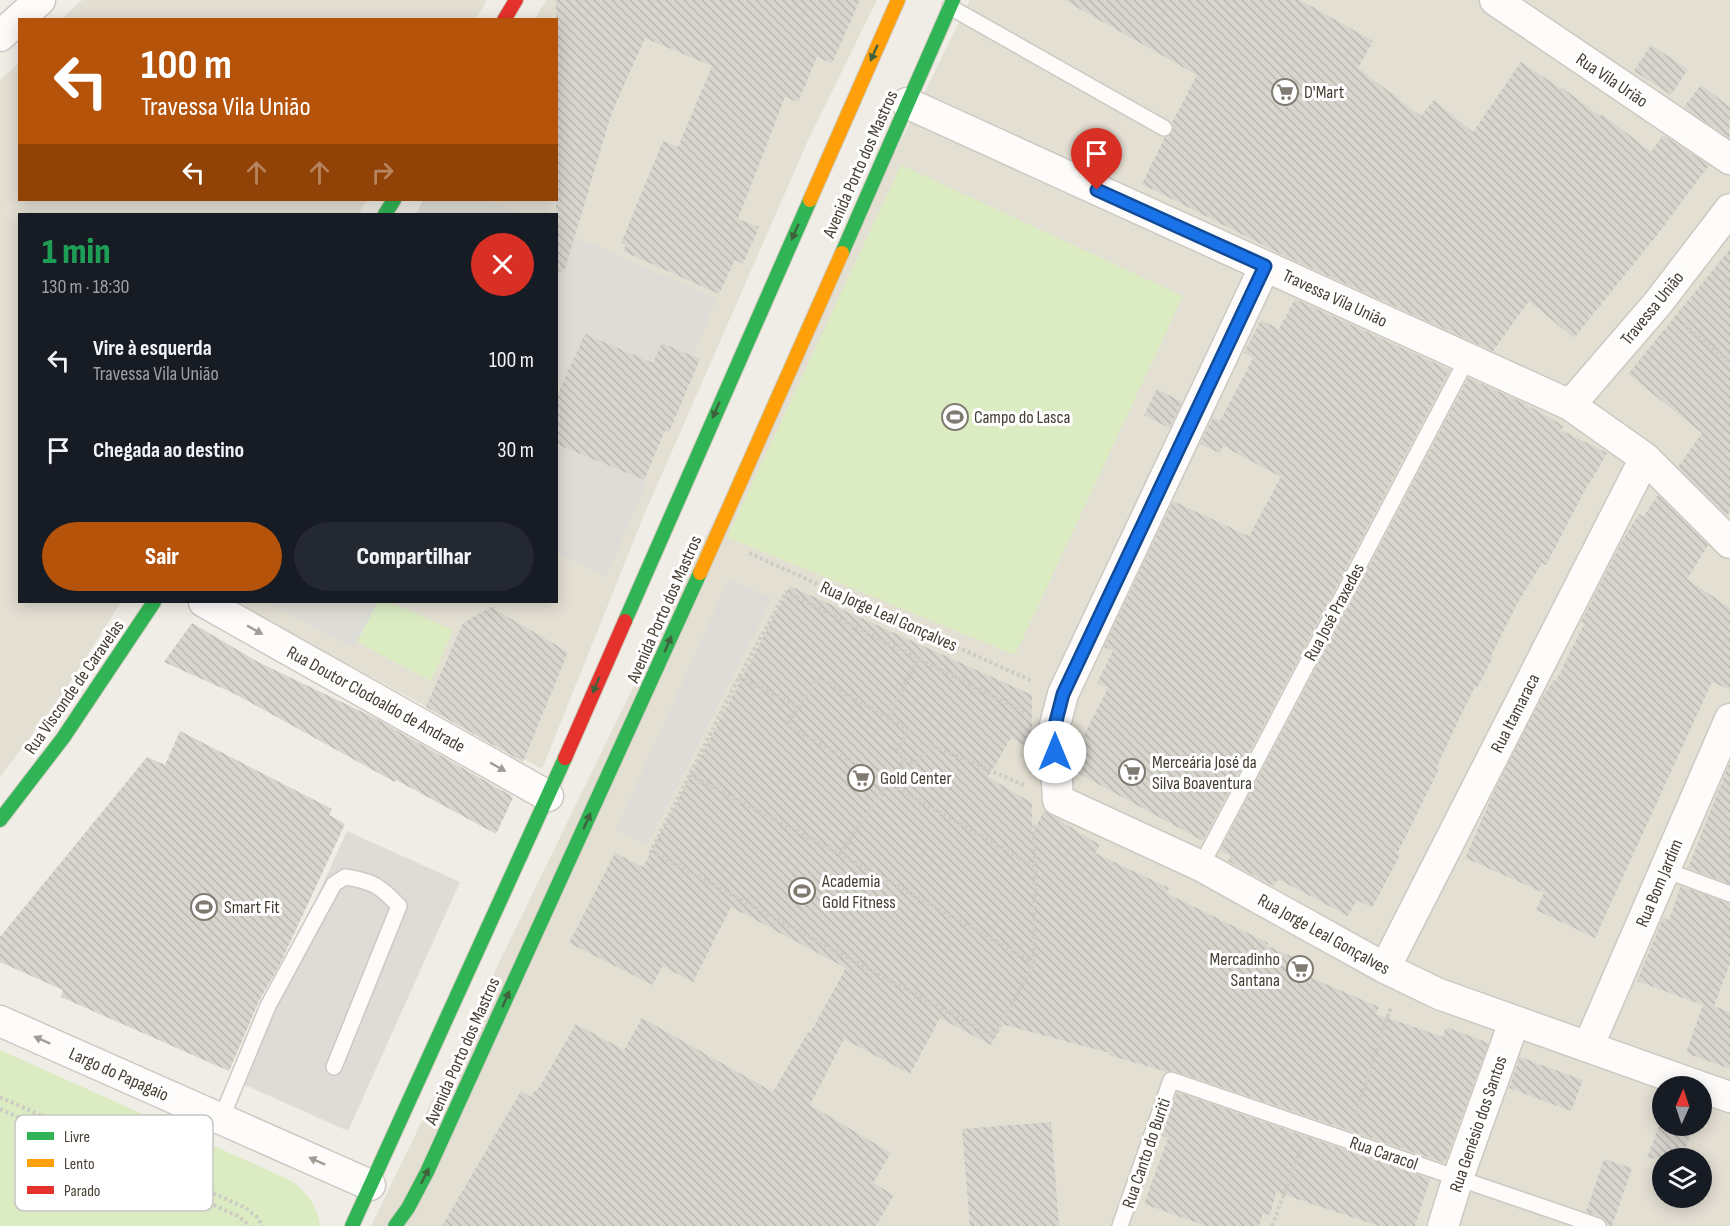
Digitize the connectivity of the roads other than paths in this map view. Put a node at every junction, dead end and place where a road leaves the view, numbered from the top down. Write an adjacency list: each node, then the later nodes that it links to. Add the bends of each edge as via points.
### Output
1 (40, 0): 7 (street)
2 (52, 0): 8 (street)
3 (516, 0): 9 (main road)
4 (898, 0): 26 (main road, Avenida Porto dos Mastros, one-way to 26)
5 (1495, 0): 16 (street, Rua Vila Urião)
6 (947, 2): 14 (main road, Avenida Porto dos Mastros); 15 (lane)
7 (20, 18)
8 (33, 18)
9 (505, 18)
10 (18, 20): 12 (street)
11 (18, 31): 13 (street)
12 (0, 36)
13 (0, 47)
14 (907, 103): 18 (street, Travessa Vila União); 46 (main road, Avenida Porto dos Mastros, one-way to 14, via 427,1172 716,538)
15 (1164, 128)
16 (1730, 159)
17 (1730, 209): 20 (street, Travessa União, via 1658,303)
18 (1265, 266): 19 (street, Travessa Vila União); 28 (street, Rua Jorge Leal Gonçalves, via 1063,694 1054,729 1059,800)
19 (1467, 359): 20 (street, Travessa Vila União); 28 (lane, Rua José Praxedes)
20 (1570, 405): 21 (street, Travessa Vila União)
21 (1645, 458): 22 (street, Travessa Vila União); 31 (street, Rua Itamaraca)
22 (1730, 543)
23 (153, 603): 27 (main road, Rua Visconde de Caravelas, via 63,738)
24 (206, 603): 26 (street, Rua Doutor Clodoaldo de Andrade, one-way to 26)
25 (1730, 719): 29 (street, Rua Bom Jardim)
26 (548, 796): 44 (main road, Avenida Porto dos Mastros)
27 (0, 820)
28 (1201, 866): 31 (street, Rua Jorge Leal Gonçalves)
29 (1665, 870): 30 (lane); 34 (street, Rua Bom Jardim)
30 (1730, 894)
31 (1393, 972): 33 (street, Rua Jorge Leal Gonçalves)
32 (0, 1021): 40 (street, Largo do Papagaio, one-way to 32)
33 (1514, 1022): 34 (street, Rua Jorge Leal Gonçalves); 43 (street, Rua Genésio dos Santos)
34 (1588, 1047): 36 (street, Rua Jorge Leal Gonçalves)
35 (334, 1067): 42 (lane, via 399,906 383,889 345,877 334,884 268,1006)
36 (1668, 1076)
37 (1171, 1080): 43 (lane, Rua Caracol); 47 (lane, Rua Canto do Buriti)
38 (1712, 1092): 39 (street, Rua Jorge Leal Gonçalves)
39 (1730, 1098)
40 (212, 1115)
41 (213, 1115): 42 (street, Largo do Papagaio, one-way to 41)
42 (221, 1119): 44 (street, Largo do Papagaio, one-way to 42)
43 (1458, 1178): 48 (street, Rua Genésio dos Santos); 49 (lane, Rua Caracol)
44 (370, 1185): 45 (main road, Avenida Porto dos Mastros)
45 (352, 1226)
46 (394, 1226)
47 (1120, 1226)
48 (1443, 1226)
49 (1598, 1226)

